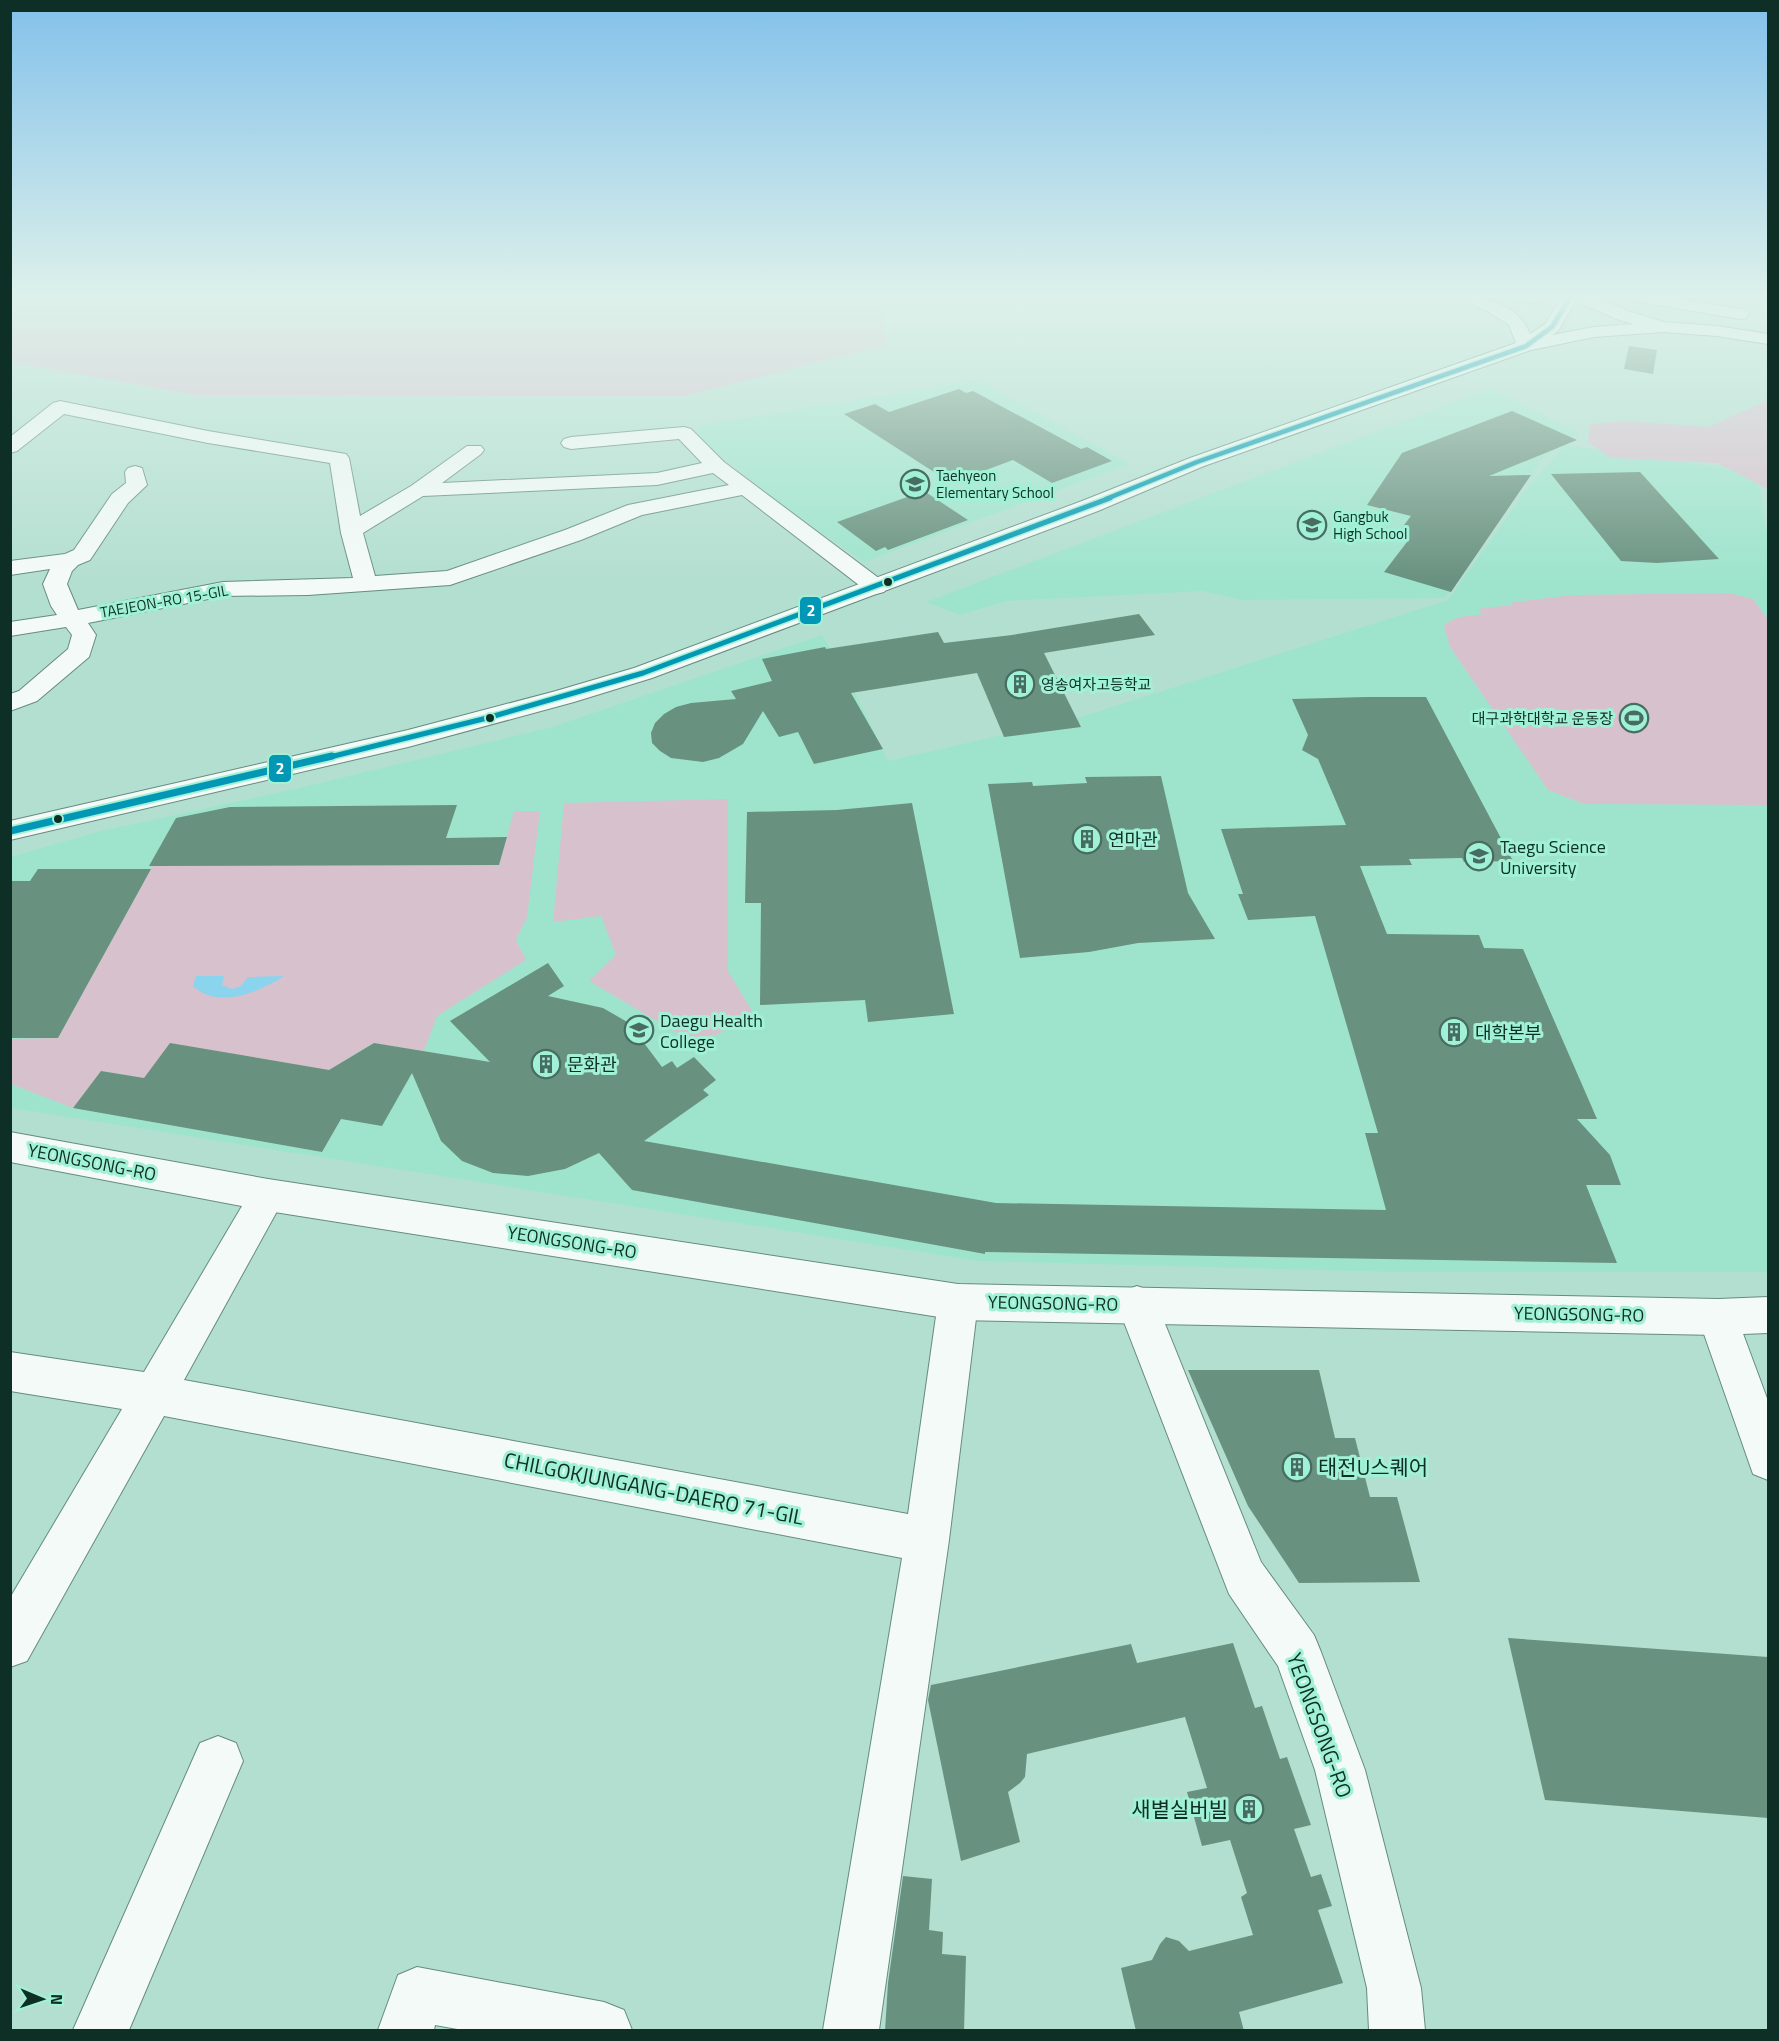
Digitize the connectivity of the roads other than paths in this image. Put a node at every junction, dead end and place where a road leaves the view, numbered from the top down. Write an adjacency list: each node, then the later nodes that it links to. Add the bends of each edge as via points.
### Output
1 (1398, 391): 13 (street, via 1197,462)
2 (571, 443): 5 (street, via 684,433)
3 (10, 447): 9 (street, via 60,407 339,458)
4 (474, 450): 8 (street)
5 (717, 466): 7 (street); 8 (street, via 657,480)
6 (135, 472): 10 (street, via 137,485 120,499 82,555)
7 (746, 488): 12 (street, TAEJEON-RO 15-GIL, via 636,510 450,578); 13 (street)
8 (418, 490): 9 (street)
9 (352, 530): 12 (street)
10 (70, 560): 11 (street); 14 (street, via 55,584)
11 (10, 568)
12 (366, 584): 14 (street, TAEJEON-RO 15-GIL, via 223,589)
13 (876, 587): 17 (street, via 643,674 572,696)
14 (70, 618): 15 (street, TAEJEON-RO 15-GIL); 16 (street, via 84,635 80,652 28,696)
15 (14, 630)
16 (10, 703)
17 (10, 831)
18 (10, 1147): 19 (street, YEONGSONG-RO)
19 (268, 1195): 20 (street, YEONGSONG-RO); 25 (street)
20 (958, 1302): 21 (street, YEONGSONG-RO); 27 (street)
21 (1137, 1304): 23 (street, YEONGSONG-RO); 34 (street, YEONGSONG-RO, via 1245,1578 1297,1652 1340,1770 1394,1988)
22 (1768, 1315): 23 (street, YEONGSONG-RO)
23 (1718, 1317): 26 (street)
24 (10, 1371): 25 (street, CHILGOKJUNGANG-DAERO 71-GIL)
25 (154, 1394): 27 (street, CHILGOKJUNGANG-DAERO 71-GIL); 28 (street)
26 (1768, 1459)
27 (927, 1540): 33 (street)
28 (10, 1644)
29 (218, 1761): 30 (street)
30 (101, 2031)
31 (406, 2031): 32 (street, via 417,1994)
32 (603, 2031)
33 (851, 2031)
34 (1397, 2031)

